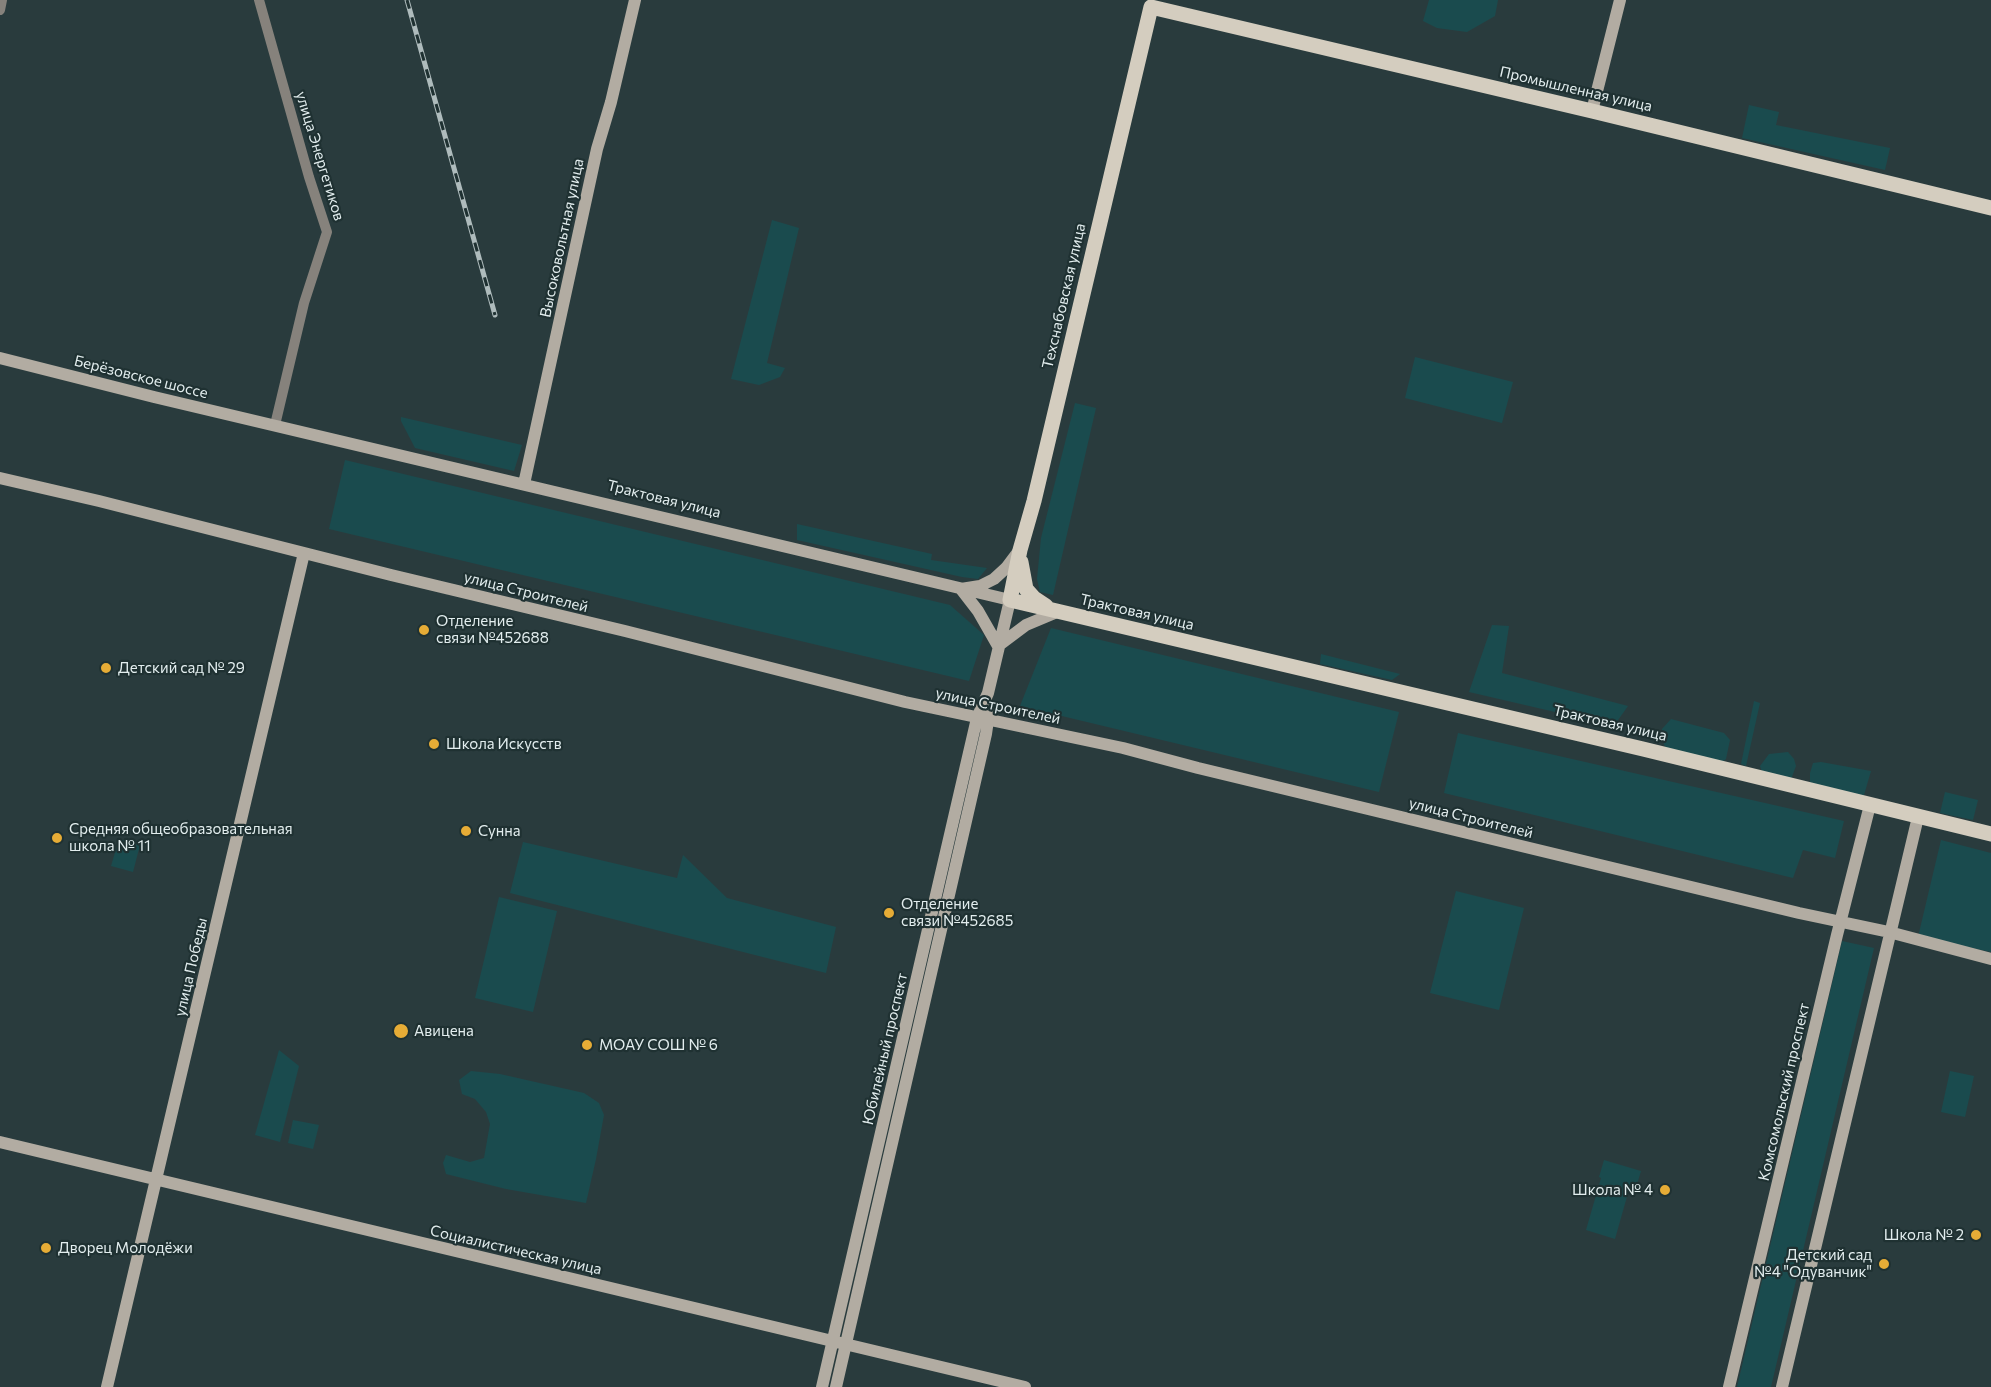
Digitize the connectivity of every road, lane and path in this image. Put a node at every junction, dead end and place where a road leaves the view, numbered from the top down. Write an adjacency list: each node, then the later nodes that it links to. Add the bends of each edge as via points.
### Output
1 (2, 0): 6 (street)
2 (258, 0): 10 (street, улица Энергетиков, via 327,232 304,303)
3 (635, 0): 12 (main road, Высоковольтная улица, via 597,149)
4 (1620, 0): 7 (main road)
5 (1152, 4): 7 (main road, Промышленная улица); 13 (main road, Техснабовская улица)
6 (0, 10)
7 (1592, 111): 8 (main road, Промышленная улица)
8 (1991, 208)
9 (0, 358): 10 (main road, Берёзовское шоссе)
10 (275, 425): 12 (main road, Трактовая улица)
11 (0, 478): 14 (main road, улица Строителей)
12 (524, 483): 15 (main road, Трактовая улица)
13 (1020, 550): 15 (main road, via 994,579); 16 (main road, Техснабовская улица); 17 (main road, via 1026,589)
14 (304, 553): 19 (main road, улица Строителей); 27 (main road, улица Победы)
15 (961, 590): 16 (main road, Трактовая улица); 18 (main road)
16 (1010, 600): 17 (main road, Трактовая улица); 18 (main road)
17 (1057, 612): 18 (main road, via 1026,625); 20 (main road, Трактовая улица)
18 (998, 646): 19 (main road)
19 (983, 719): 23 (main road, улица Строителей, via 1123,748); 28 (main road, Юбилейный проспект); 29 (main road)
20 (1870, 805): 21 (main road, Трактовая улица); 23 (main road, Комсомольский проспект)
21 (1918, 816): 22 (main road, Трактовая улица); 24 (main road)
22 (1991, 834)
23 (1840, 922): 24 (main road, улица Строителей); 34 (main road, Комсомольский проспект)
24 (1889, 932): 25 (main road, улица Строителей); 35 (main road)
25 (1991, 959)
26 (0, 1142): 27 (main road, Социалистическая улица)
27 (156, 1180): 28 (main road, Социалистическая улица); 30 (main road, улица Победы)
28 (833, 1341): 29 (main road, Социалистическая улица); 31 (main road, Юбилейный проспект)
29 (846, 1344): 32 (main road); 33 (main road, Социалистическая улица)
30 (107, 1387)
31 (822, 1387)
32 (836, 1387)
33 (1025, 1387)
34 (1729, 1387)
35 (1782, 1387)

